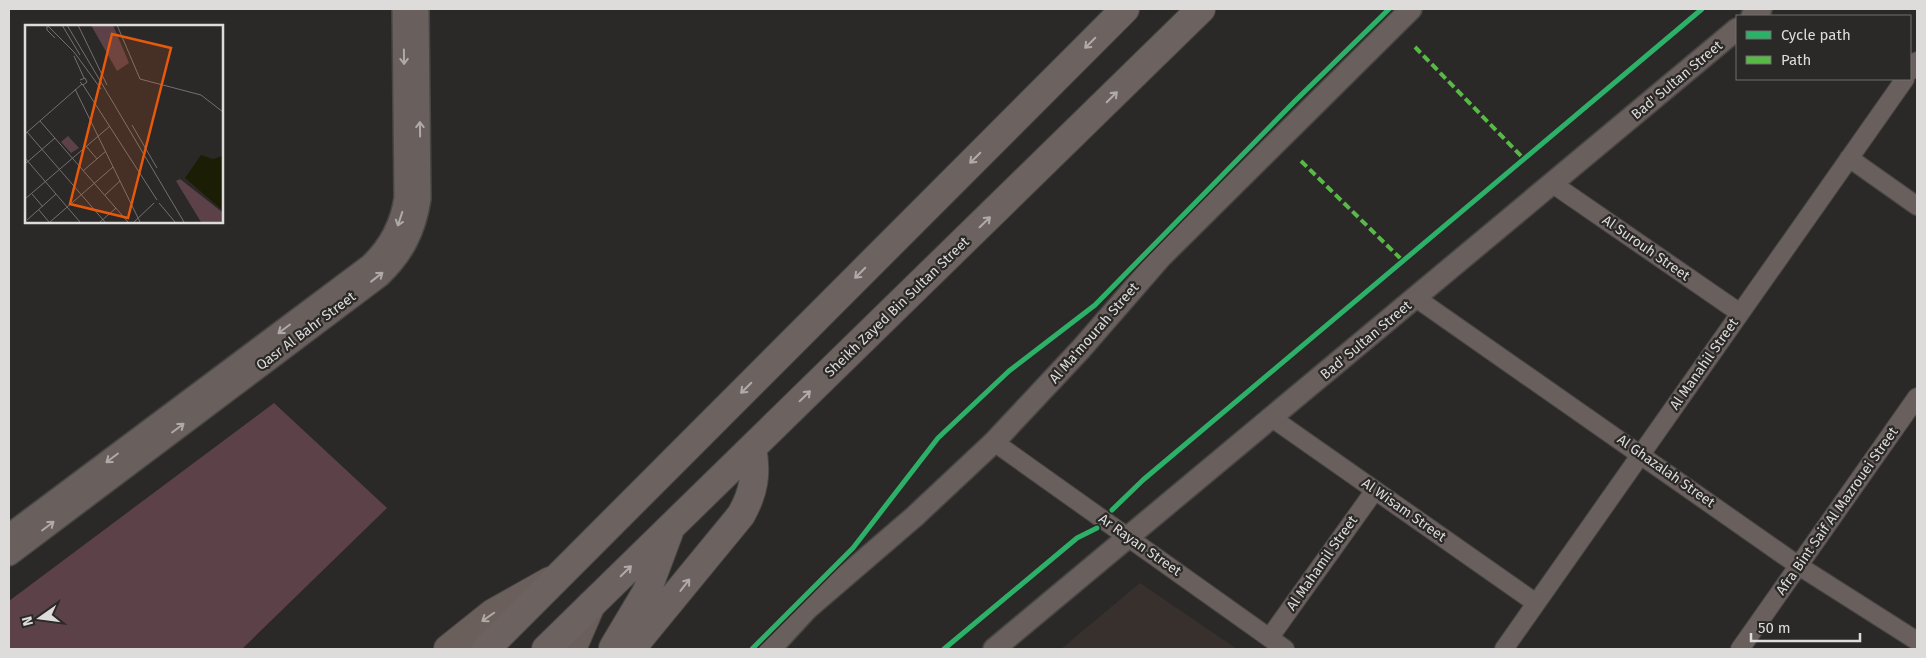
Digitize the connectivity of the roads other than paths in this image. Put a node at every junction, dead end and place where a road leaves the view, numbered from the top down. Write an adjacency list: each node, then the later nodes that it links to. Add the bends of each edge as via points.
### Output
1 (403, 9): 20 (street, Qasr Al Bahr Street, one-way to 20, via 405,198 400,222 384,250 370,265)
2 (418, 9): 22 (street, Qasr Al Bahr Street, one-way to 2, via 380,276 400,254 414,227 420,199)
3 (1125, 9): 24 (highway, one-way to 24)
4 (1201, 9): 16 (highway, Sheikh Zayed Bin Sultan Street, one-way to 4)
5 (1412, 9): 15 (street, Al Ma'mourah Street, via 1162,257 1082,349)
6 (1736, 30): 9 (street, Bad' Sultan Street)
7 (1904, 80): 8 (street, Al Manahil Street)
8 (1848, 158): 10 (street); 12 (street, Al Manahil Street)
9 (1553, 184): 11 (street, Bad' Sultan Street); 12 (street, Al Surouh Street)
10 (1917, 206)
11 (1416, 298): 14 (street, Bad' Sultan Street); 17 (street, Al Ghazalah Street)
12 (1740, 313): 17 (street, Al Manahil Street)
13 (1917, 397): 23 (street, Afra Bint Saif Al Mazrouei Street)
14 (1272, 418): 18 (street, Al Wisam Street); 21 (street, Bad' Sultan Street)
15 (994, 442): 21 (street, Ar Rayan Street); 35 (street, Al Ma'mourah Street, via 914,517 807,609)
16 (752, 448): 19 (highway, Sheikh Zayed Bin Sultan Street); 34 (highway, one-way to 16, via 742,515 754,483)
17 (1641, 454): 23 (street, Al Ghazalah Street); 25 (street, Al Manahil Street)
18 (1375, 490): 25 (street, Al Wisam Street); 27 (street, Al Mahamil Street)
19 (671, 528): 26 (highway, Sheikh Zayed Bin Sultan Street, one-way to 19); 33 (highway, via 647,591)
20 (9, 535)
21 (1128, 537): 27 (street, Ar Rayan Street); 36 (street, Bad' Sultan Street)
22 (9, 555)
23 (1799, 566): 28 (street, Al Ghazalah Street); 39 (street, Afra Bint Saif Al Mazrouei Street)
24 (560, 576): 29 (main road, one-way to 29, via 493,613); 30 (highway)
25 (1536, 603): 38 (street, Al Manahil Street)
26 (591, 605): 31 (highway, Sheikh Zayed Bin Sultan Street); 32 (main road, Sheikh Zayed Bin Sultan Street)
27 (1270, 637): 37 (street, Ar Rayan Street)
28 (1917, 642)
29 (448, 649)
30 (486, 649)
31 (546, 649)
32 (572, 649)
33 (612, 649)
34 (631, 649)
35 (770, 649)
36 (994, 649)
37 (1285, 649)
38 (1504, 649)
39 (1740, 649)

